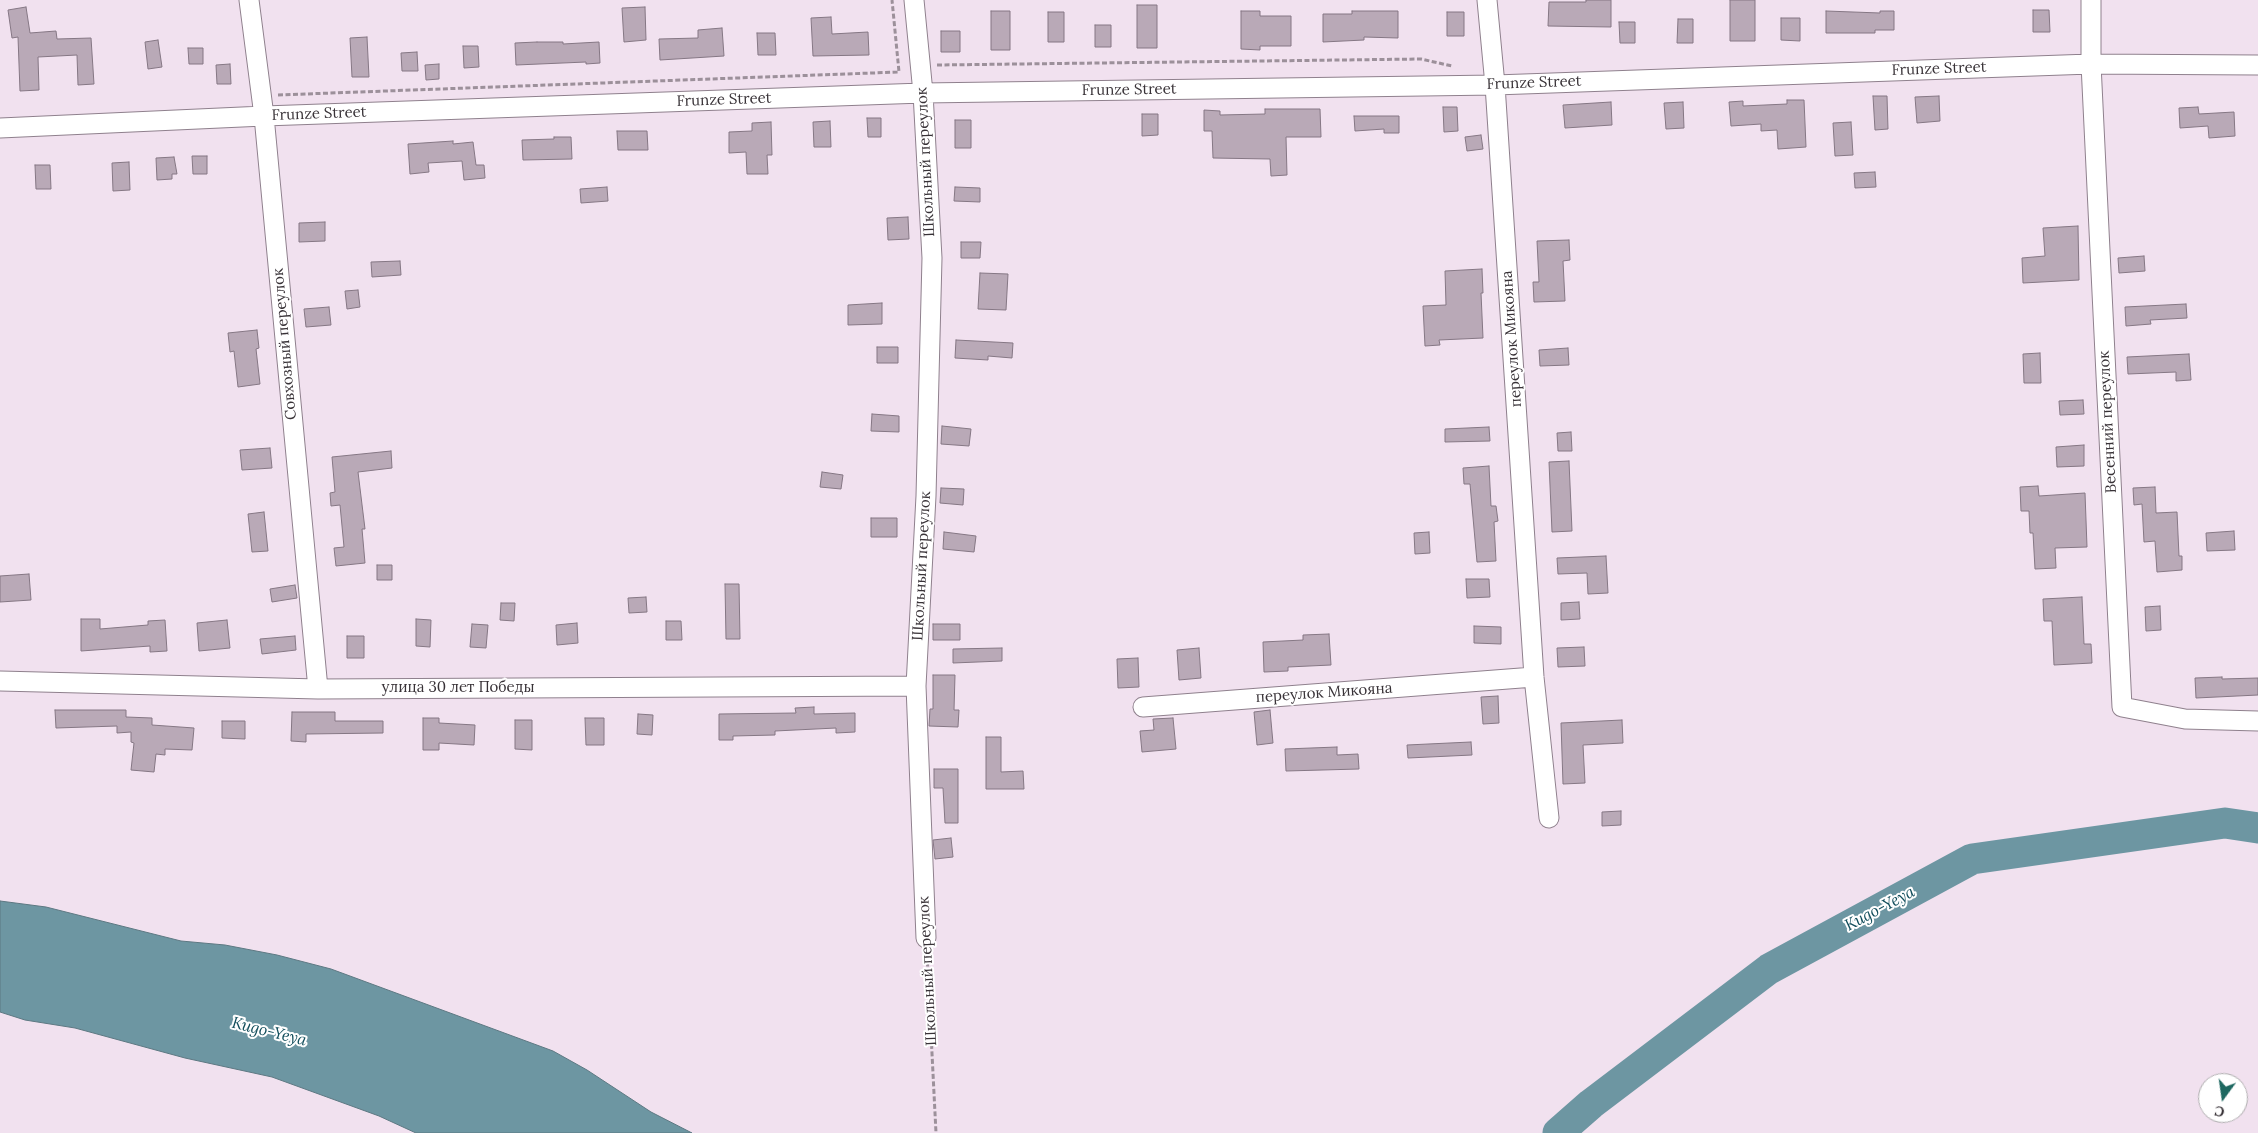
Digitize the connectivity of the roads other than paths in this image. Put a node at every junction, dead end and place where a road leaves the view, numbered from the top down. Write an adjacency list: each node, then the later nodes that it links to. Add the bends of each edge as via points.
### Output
1 (249, 0): 9 (street, Совхозный переулок)
2 (914, 0): 8 (street, Школьный переулок)
3 (1488, 0): 7 (street, переулок Микояна)
4 (2091, 0): 5 (street, Весенний переулок)
5 (2091, 64): 6 (street, Frunze Street); 7 (street, Frunze Street); 16 (street, Весенний переулок, via 2122,706 2185,718)
6 (2258, 65)
7 (1495, 85): 8 (street, Frunze Street); 11 (street, переулок Микояна)
8 (923, 93): 9 (street, Frunze Street); 13 (street, Школьный переулок, via 932,258 926,496)
9 (264, 116): 10 (street, Frunze Street); 14 (street, Совхозный переулок)
10 (0, 128)
11 (1534, 677): 15 (street, переулок Микояна); 17 (street, переулок Микояна)
12 (0, 681): 14 (street, улица 30 лет Победы)
13 (916, 686): 14 (street, улица 30 лет Победы); 18 (street, Школьный переулок)
14 (318, 688)
15 (1143, 707)
16 (2258, 722)
17 (1548, 818)
18 (926, 938)

